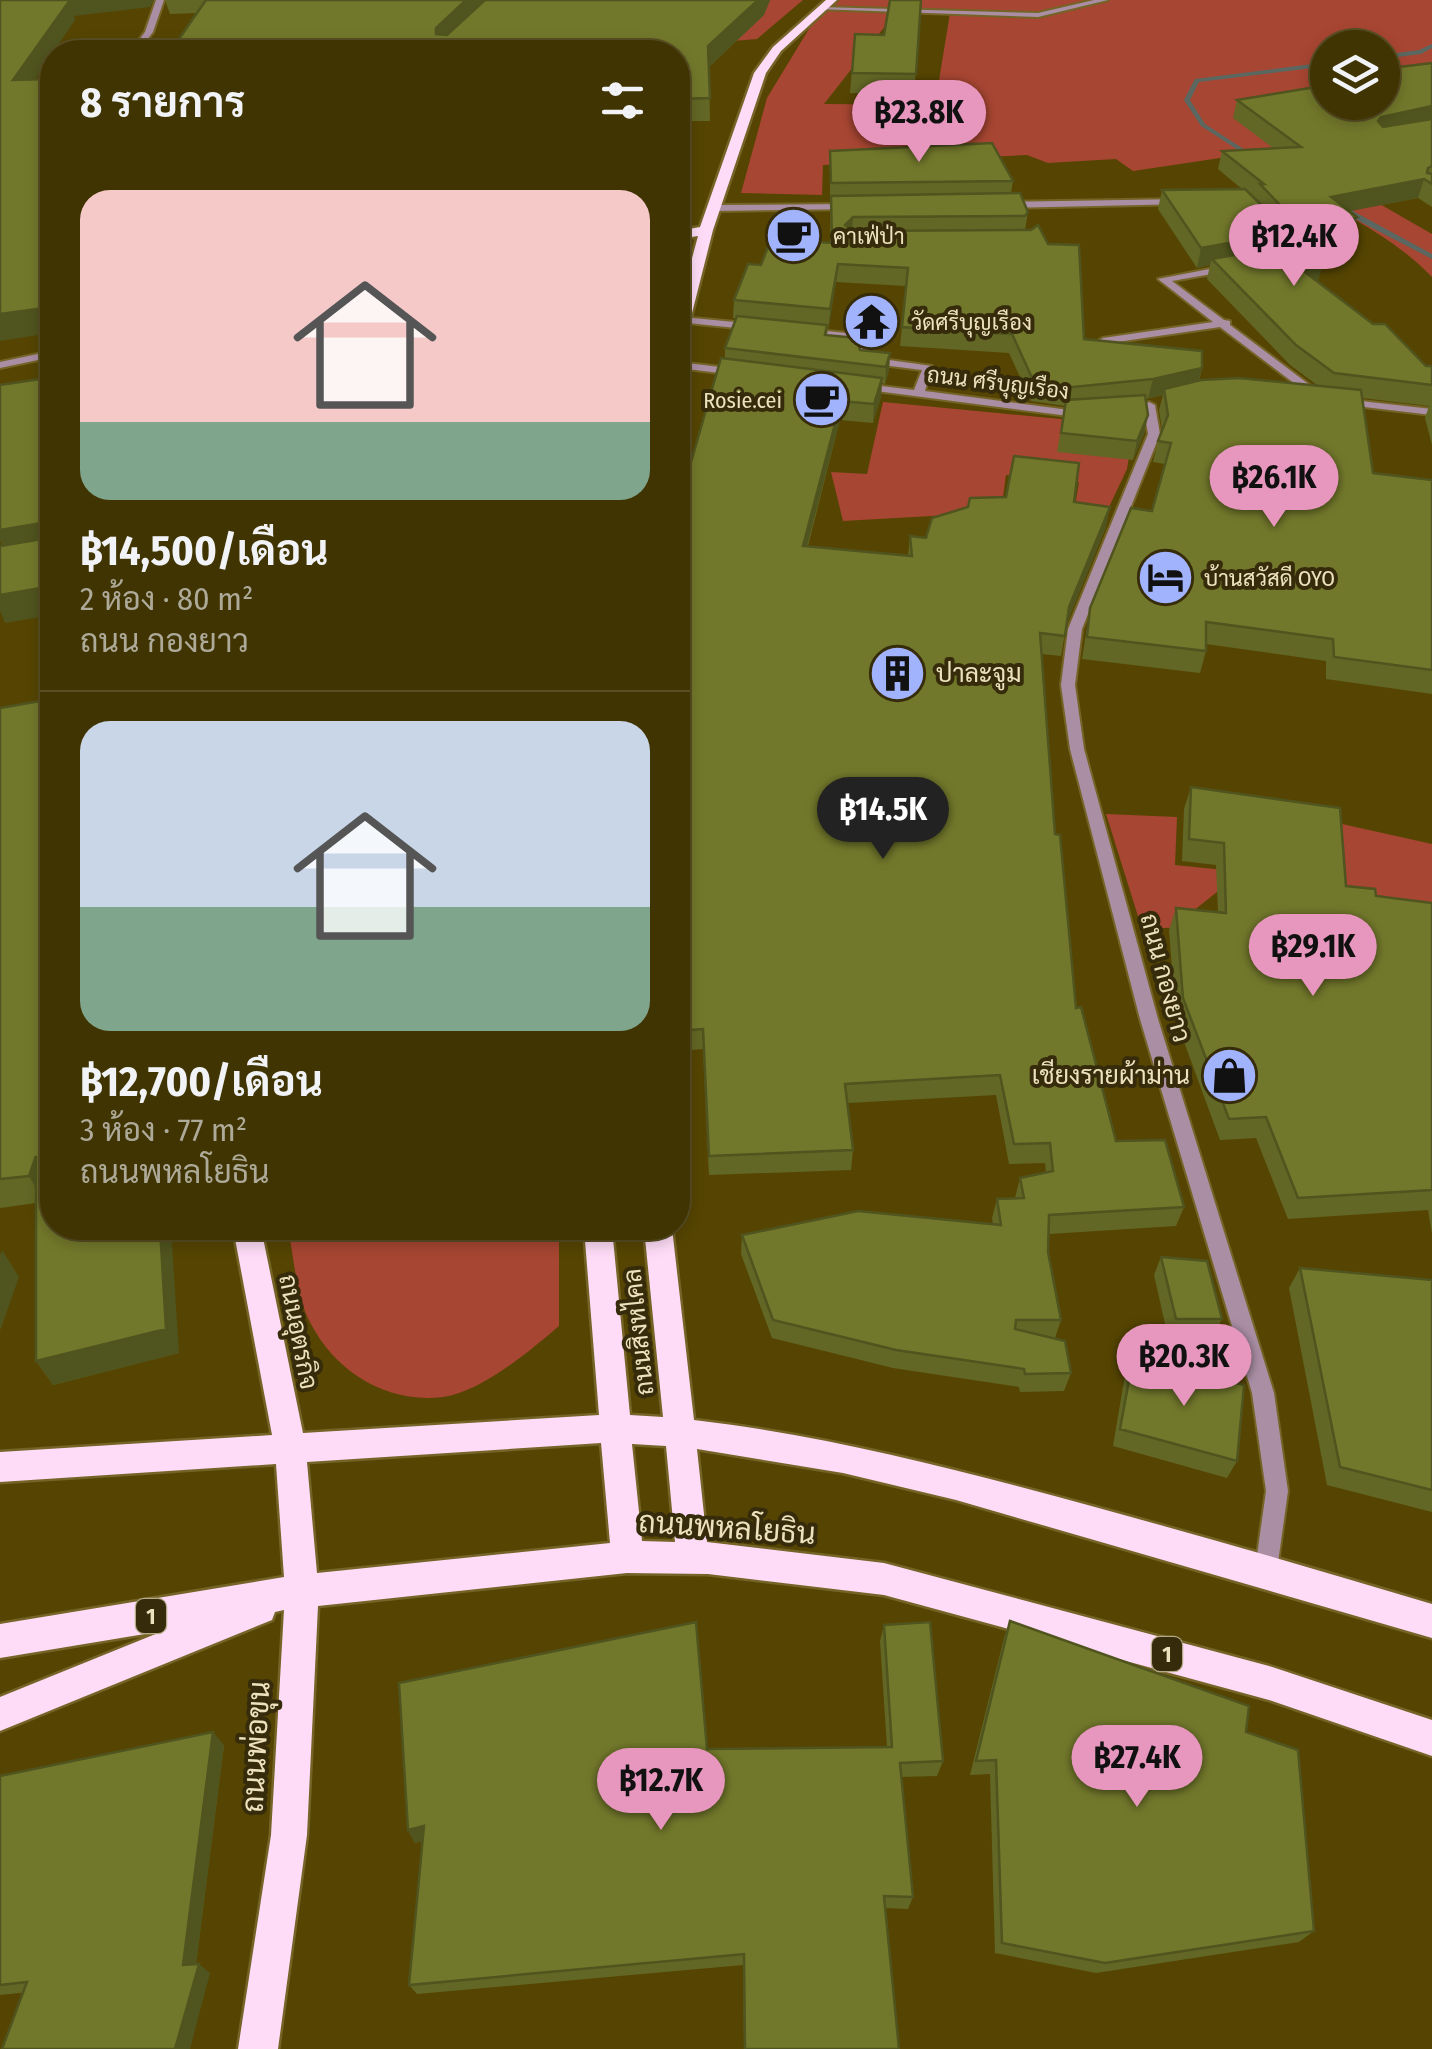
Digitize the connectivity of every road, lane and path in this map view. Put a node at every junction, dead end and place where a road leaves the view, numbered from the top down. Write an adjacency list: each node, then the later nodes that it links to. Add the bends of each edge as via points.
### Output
1 (160, 0): 6 (street)
2 (1048, 0): 5 (street)
3 (1104, 0): 5 (street)
4 (826, 5): 5 (street); 11 (main road, via 760,73)
5 (1059, 12)
6 (143, 40)
7 (1204, 202): 8 (street)
8 (1025, 204): 9 (street); 12 (street)
9 (988, 205)
10 (857, 206): 11 (street)
11 (715, 208): 13 (main road)
12 (1029, 217)
13 (706, 230): 14 (main road); 16 (main road)
14 (690, 233)
15 (1247, 265): 18 (street, via 1163,279)
16 (690, 290)
17 (690, 321): 19 (street)
18 (1226, 324): 21 (street); 29 (street)
19 (772, 328)
20 (790, 330): 27 (street, via 862,337 864,360 928,368)
21 (1103, 342)
22 (40, 357): 23 (street)
23 (0, 366)
24 (690, 366): 25 (street)
25 (759, 374)
26 (850, 385): 27 (street, ถนน ศรีบุญเรือง)
27 (918, 394): 31 (street, ถนน ศรีบุญเรือง, via 1069,413)
28 (1290, 397): 29 (street)
29 (1323, 400): 32 (street)
30 (1148, 404): 42 (street, ถนน กองยาว, via 1154,434 1075,629 1068,685 1077,749 1150,1019 1263,1393 1277,1491)
31 (1101, 410)
32 (1432, 412)
33 (249, 1240): 38 (main road, ถนนอุตรกิจ)
34 (599, 1240): 36 (main road, ถนนสิงหไคล)
35 (659, 1240): 37 (main road, ถนนสิงหไคล)
36 (613, 1428): 37 (main road); 38 (main road); 40 (main road, ถนนสิงหไคล)
37 (679, 1430): 41 (main road, ถนนสิงหไคล); 42 (main road, via 923,1475)
38 (290, 1447): 39 (main road); 43 (main road, ถนนพ่อขุน)
39 (0, 1467)
40 (626, 1557): 41 (main road, ถนนพหลโยธิน / 1); 43 (main road, ถนนพหลโยธิน / 1)
41 (693, 1558): 47 (main road, ถนนพหลโยธิน / 1, via 884,1579 1250,1677)
42 (1266, 1570): 44 (main road)
43 (302, 1591): 45 (main road, ถนนพหลโยธิน / 1); 46 (main road, 1); 48 (main road, ถนนพ่อขุน, via 290,1835)
44 (1432, 1621)
45 (0, 1641)
46 (0, 1714)
47 (1432, 1738)
48 (258, 2049)

